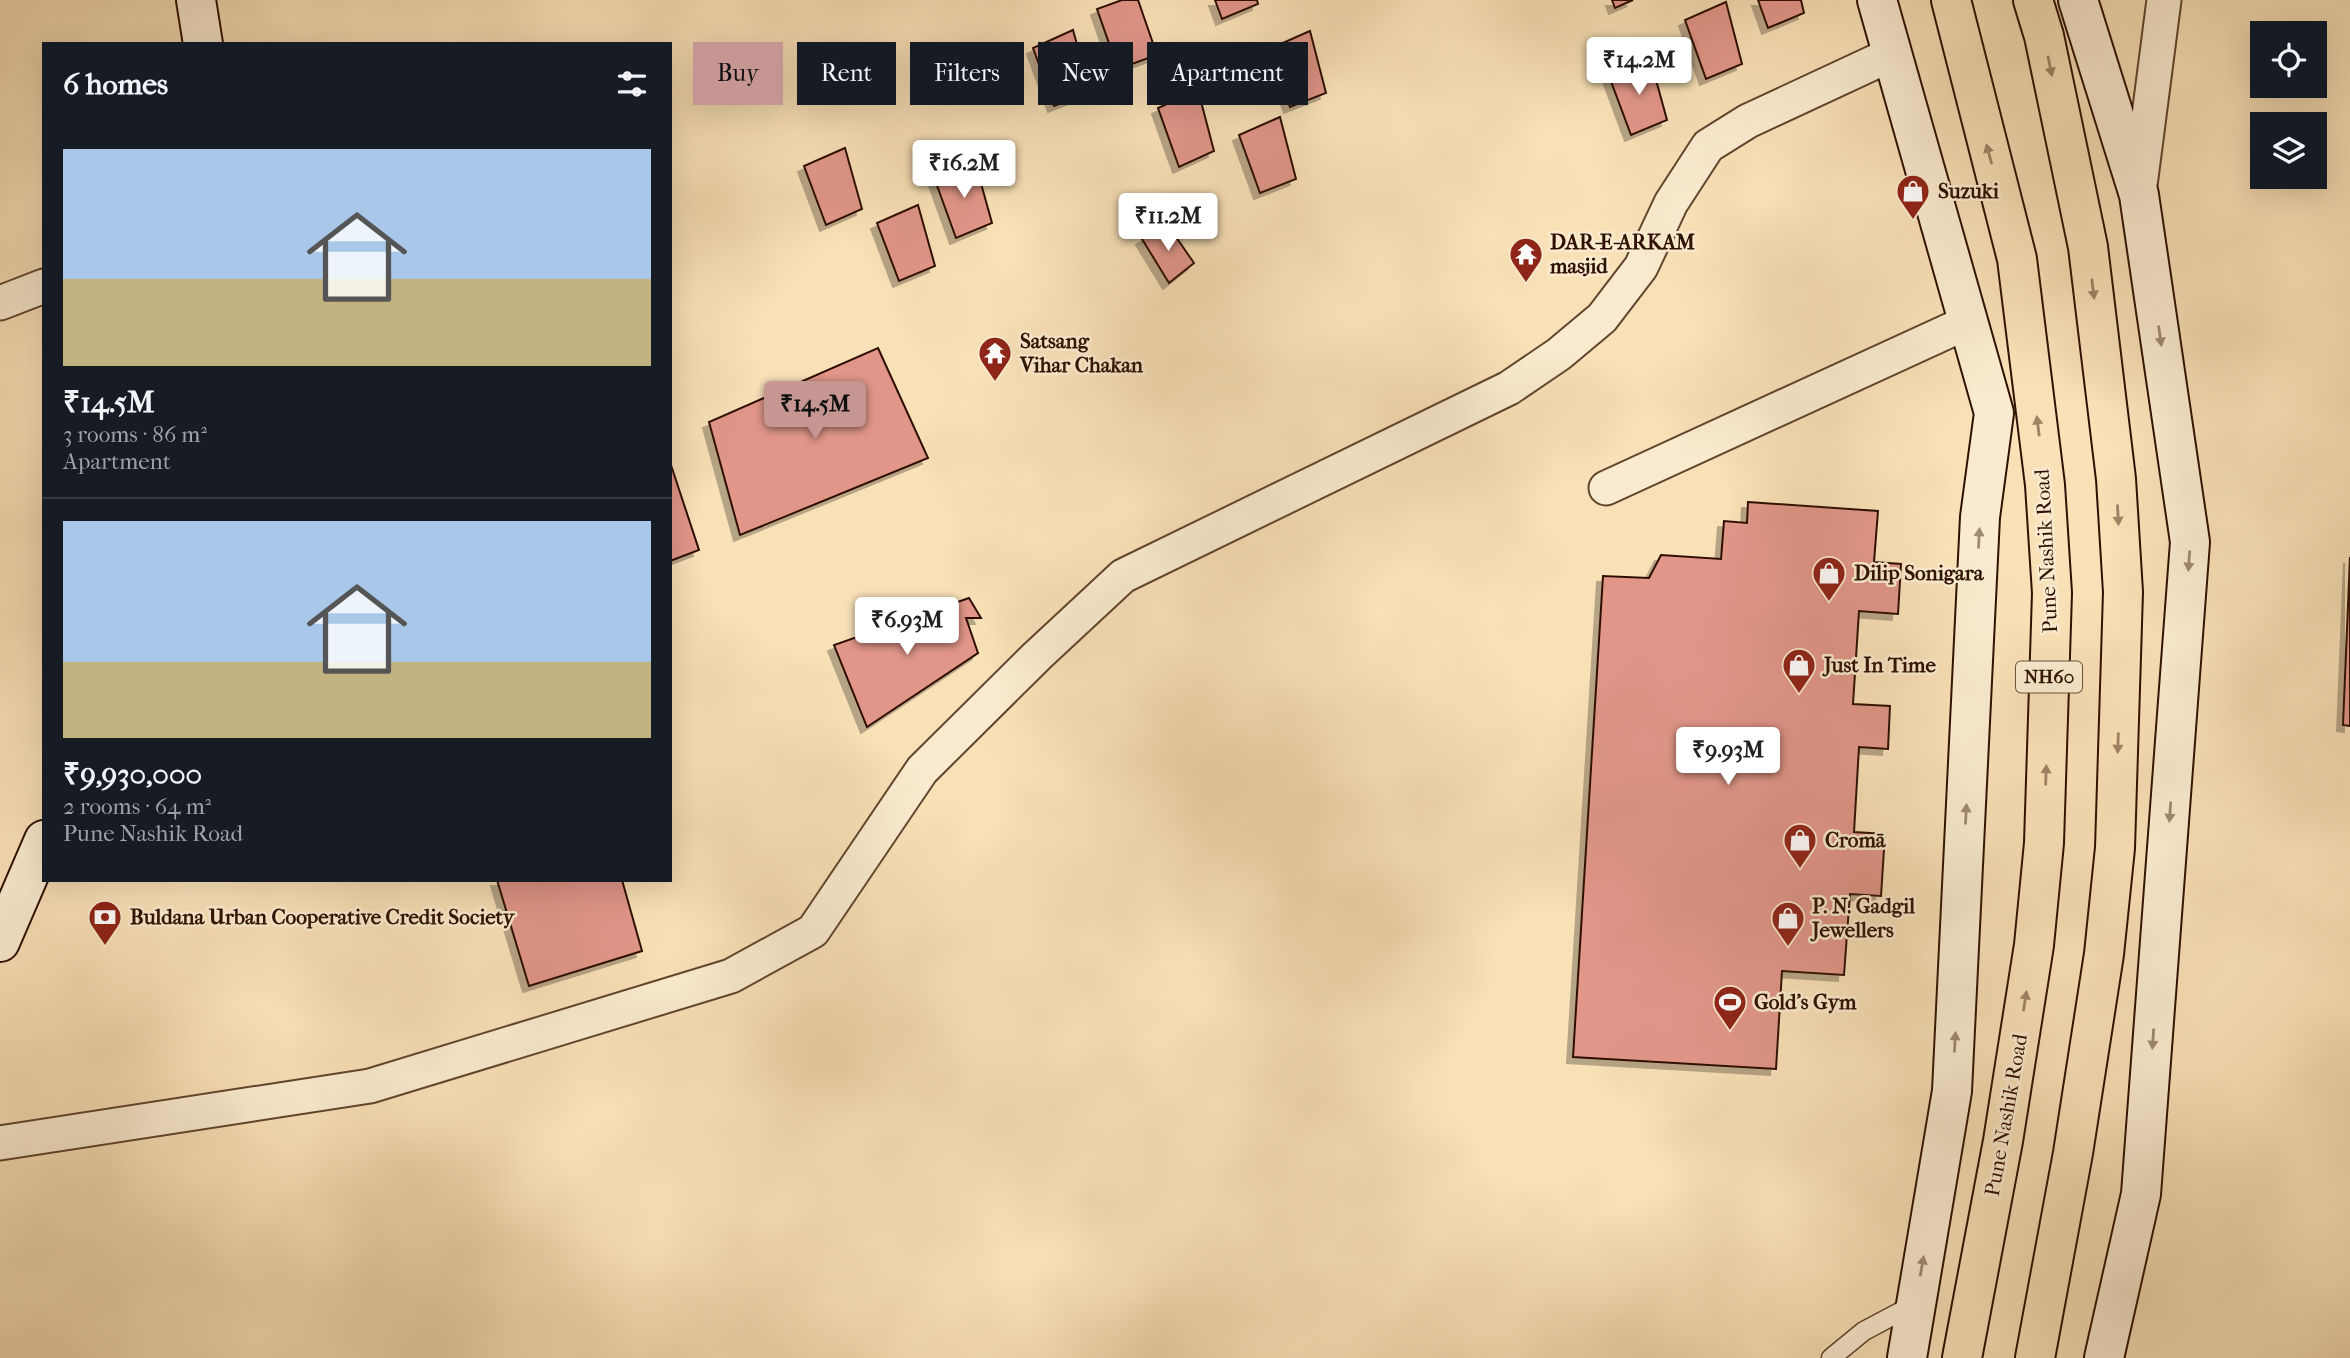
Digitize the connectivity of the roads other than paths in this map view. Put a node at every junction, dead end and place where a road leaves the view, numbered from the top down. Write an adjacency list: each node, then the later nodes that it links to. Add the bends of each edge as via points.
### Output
1 (196, 0): 7 (street)
2 (1877, 0): 8 (street)
3 (1951, 0): 20 (highway, Pune Nashik Road / NH60, one-way to 3, via 2034,945 2044,843 2052,593 2045,485 2017,259)
4 (2033, 0): 21 (highway, one-way to 21, via 2088,247 2116,479 2123,592 2115,848 2104,954)
5 (2078, 0): 9 (street)
6 (2164, 0): 9 (street)
7 (203, 42)
8 (1892, 54): 12 (street); 16 (street, via 1748,121 1708,146 1671,202 1642,267 1602,318 1509,388 1123,576 922,769 813,931 731,976 370,1086)
9 (2139, 195): 22 (street, one-way to 22, via 2190,542 2141,1194)
10 (42, 287): 11 (street)
11 (0, 303)
12 (1968, 322): 13 (street); 17 (street, one-way to 12, via 1952,1091 1980,517 1994,413)
13 (1606, 488)
14 (42, 845): 15 (street)
15 (0, 942)
16 (0, 1143)
17 (1915, 1304): 18 (lane, via 1864,1332); 19 (street)
18 (1831, 1358)
19 (1907, 1358)
20 (1962, 1358)
21 (2035, 1358)
22 (2104, 1358)

